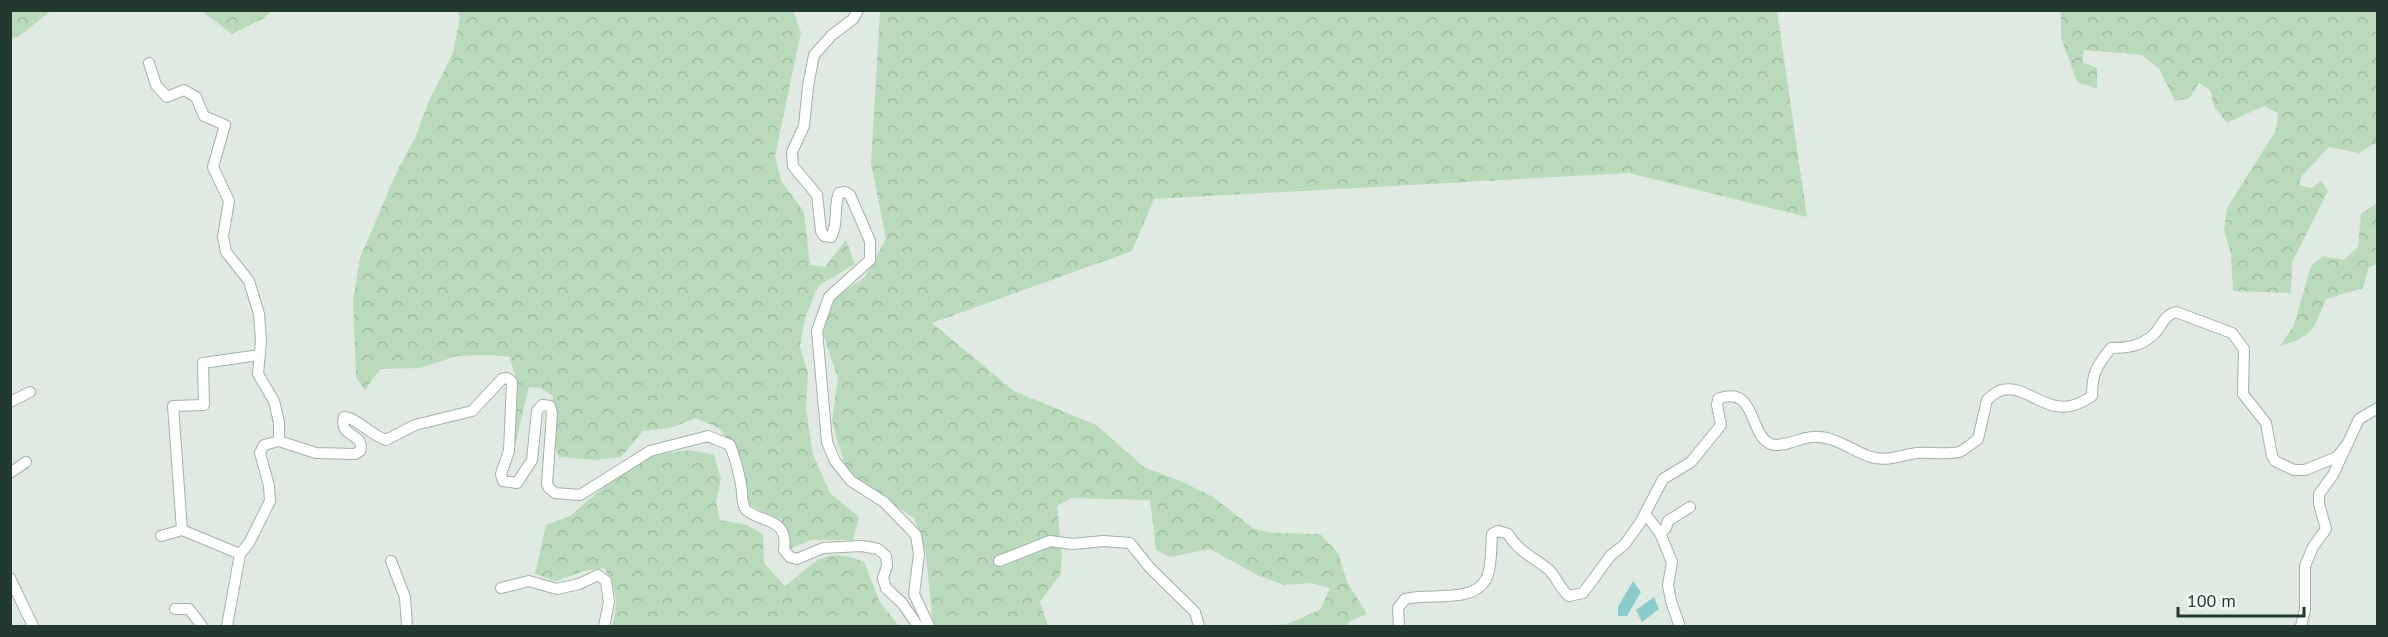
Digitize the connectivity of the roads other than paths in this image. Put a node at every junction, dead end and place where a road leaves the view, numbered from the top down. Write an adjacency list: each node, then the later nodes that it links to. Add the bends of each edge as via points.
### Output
1 (858, 10): 29 (street, via 814,55 804,126 792,152 793,166 817,195 824,236 831,237 835,230 837,199 839,193 845,192 850,195 870,241 870,260 829,297 817,331 827,442 835,461 851,481 884,502 916,535 919,550 914,594)
2 (150, 63): 3 (street, via 156,85 167,97 184,90 196,97 204,116 225,125 213,167 229,201 223,237 226,252 249,281 259,314)
3 (260, 355): 7 (street, via 258,374 274,401); 13 (street, via 203,363 204,405 173,406)
4 (30, 392): 5 (street)
5 (10, 402)
6 (2378, 408): 8 (street, via 2359,419)
7 (279, 441): 16 (street, via 261,448 270,501); 28 (street, via 316,453 355,454 362,446 345,430 344,417 386,440 415,425 472,411 507,378 512,382 509,451 501,474 508,483 517,483 532,460 537,411 542,405 549,406 552,414 547,484 555,493 580,495 650,451 708,436 730,445 740,471 743,505 780,529 786,541 784,550 790,557 797,559 823,548 878,549 886,556 886,588)
8 (2348, 443): 12 (street, via 2337,457 2305,470 2294,470 2275,461 2266,423 2243,394 2244,349 2232,333 2176,312 2167,315 2156,332 2133,348 2111,348 2096,366 2092,396 2078,406 2046,405 2017,390 1999,391 1987,399 1978,439 1960,452 1917,453 1889,460 1869,457 1838,442 1813,436 1778,445 1763,438 1747,403 1725,396 1718,399 1721,425 1691,462 1664,479); 32 (street, via 2319,494 2326,529 2305,566)
9 (26, 462): 10 (street)
10 (10, 473)
11 (1690, 507): 14 (street, via 1668,520)
12 (1646, 515): 14 (street); 31 (street, via 1586,590 1569,596 1549,570 1515,546 1508,534 1498,531 1492,534 1487,577 1477,589 1460,597 1405,599 1398,608)
13 (182, 530): 15 (street); 16 (street)
14 (1660, 532): 22 (street, via 1672,562 1668,585)
15 (161, 536)
16 (240, 554): 25 (street)
17 (391, 561): 26 (street, via 405,597)
18 (999, 561): 30 (street, via 1050,541 1130,543 1195,612)
19 (10, 578): 23 (street)
20 (501, 588): 27 (street, via 529,581 556,589 598,575 606,581 609,602)
21 (175, 609): 24 (street, via 189,609)
22 (1679, 624)
23 (33, 627)
24 (202, 627)
25 (227, 627)
26 (407, 627)
27 (604, 627)
28 (918, 627)
29 (929, 627)
30 (1199, 627)
31 (1398, 627)
32 (2301, 627)

